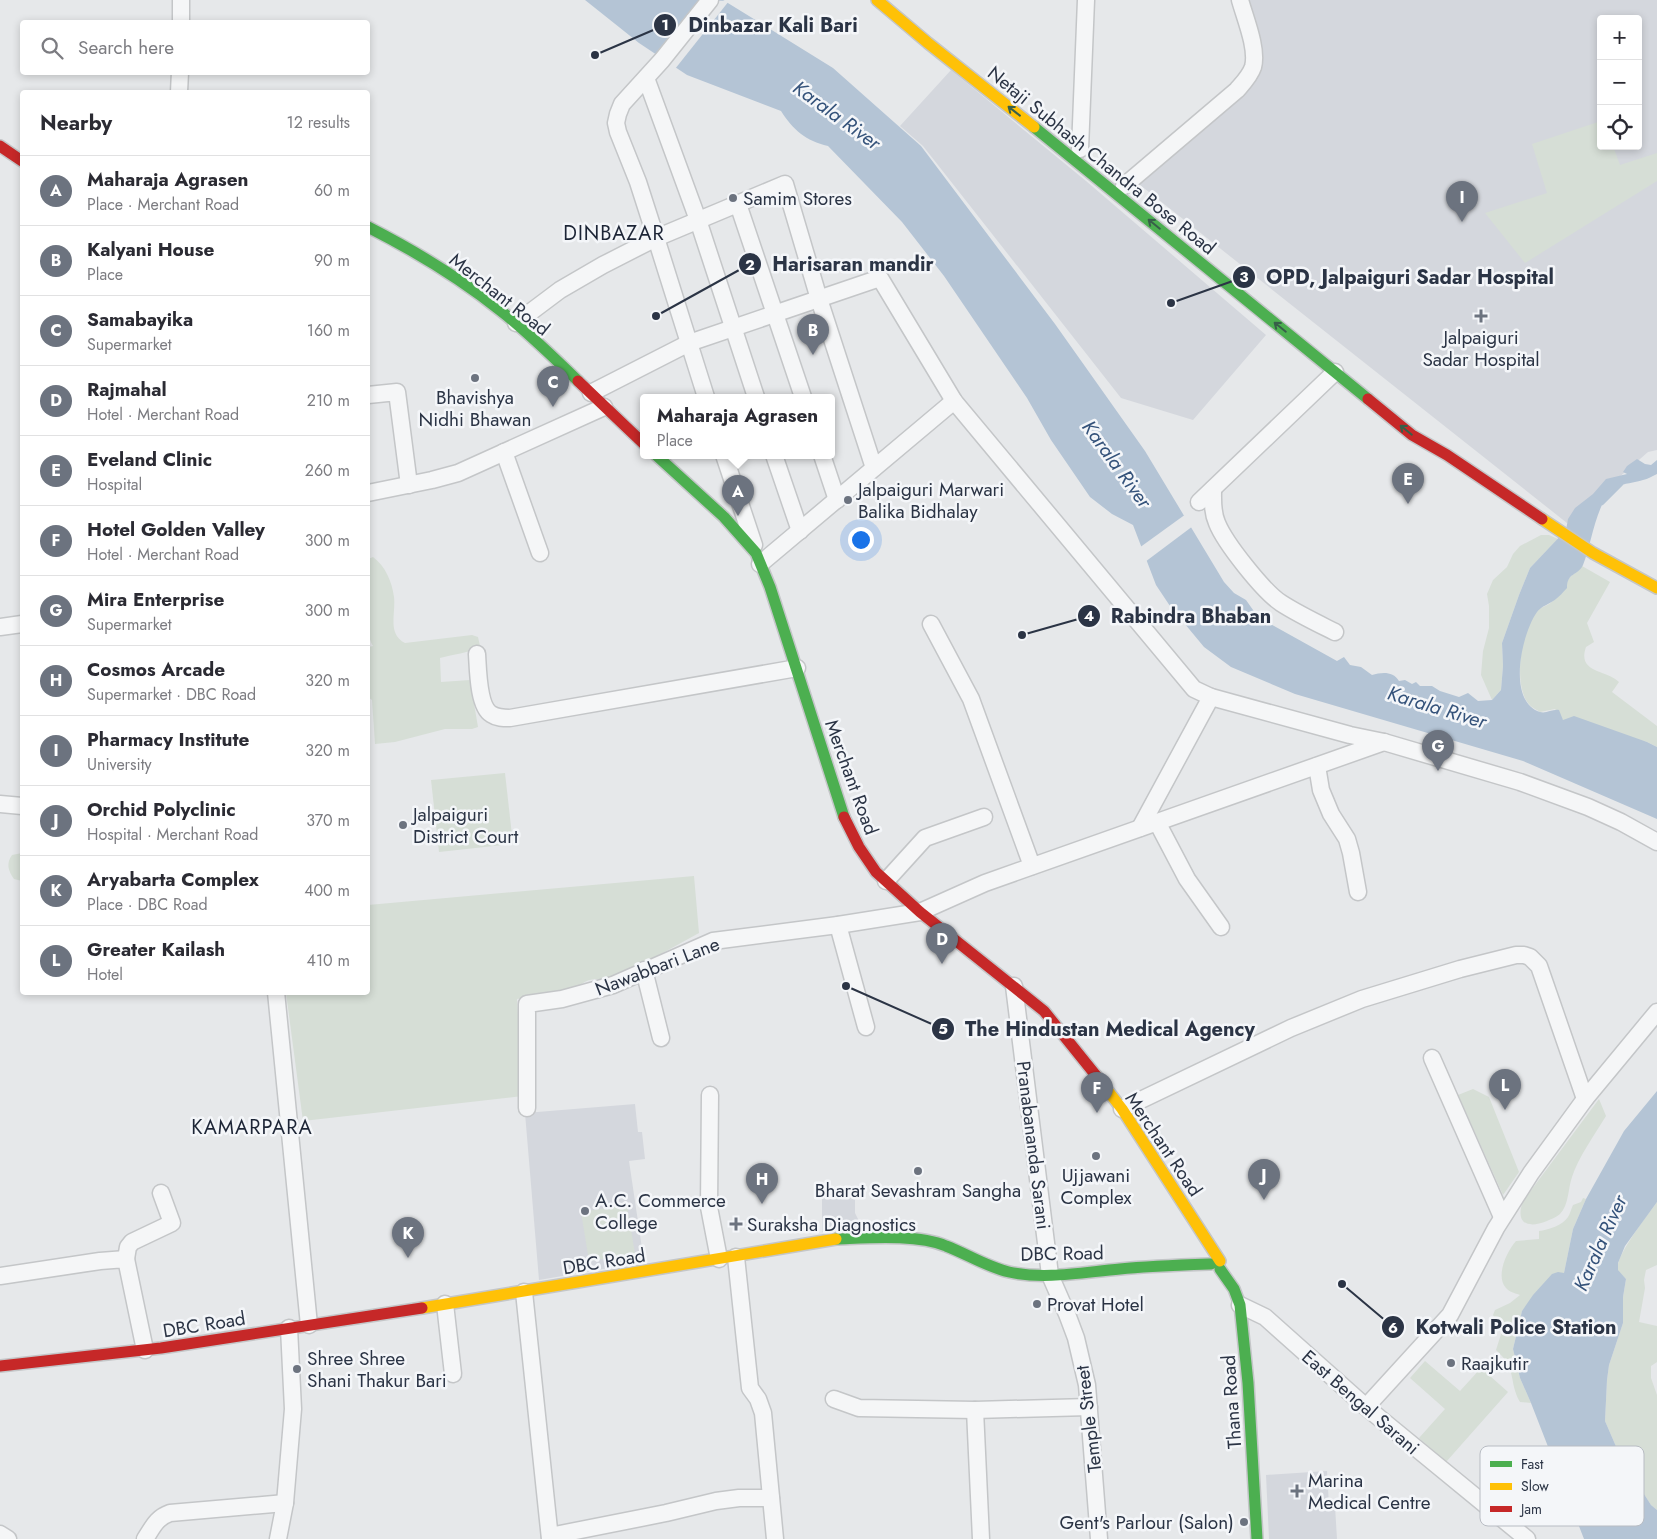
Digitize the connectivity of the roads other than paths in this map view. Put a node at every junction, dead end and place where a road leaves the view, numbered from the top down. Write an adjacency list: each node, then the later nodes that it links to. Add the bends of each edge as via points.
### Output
1 (181, 0): 6 (street)
2 (710, 0): 8 (street)
3 (878, 0): 11 (street, Netaji Subhash Chandra Bose Road, one-way to 3, via 928,43)
4 (1086, 0): 11 (street)
5 (1240, 0): 13 (street, via 1254,49 1254,65 1249,76 1237,90)
6 (181, 20)
7 (180, 75): 9 (street)
8 (646, 78): 15 (street); 17 (street, via 622,104 616,123)
9 (179, 90)
10 (0, 146): 12 (street)
11 (1077, 151): 13 (street, Netaji Subhash Chandra Bose Road); 23 (street, Netaji Subhash Chandra Bose Road, one-way to 11)
12 (20, 160)
13 (1124, 186): 24 (street, Netaji Subhash Chandra Bose Road)
14 (738, 204): 15 (street); 18 (street, via 785,184); 19 (street)
15 (698, 220): 17 (street); 21 (street)
16 (370, 228): 20 (street, Merchant Road, via 427,260)
17 (656, 238): 20 (street, via 567,286); 22 (street)
18 (819, 299): 19 (street); 30 (street, via 880,278); 40 (street)
19 (775, 314): 21 (street); 28 (street)
20 (516, 323): 25 (street, Merchant Road)
21 (733, 328): 22 (street); 27 (street)
22 (688, 343): 25 (street); 26 (street)
23 (1335, 372): 35 (street, Netaji Subhash Chandra Bose Road, one-way to 23, via 1412,435); 42 (street)
24 (1377, 391)
25 (591, 393): 31 (street, Merchant Road)
26 (705, 394)
27 (755, 394)
28 (802, 394)
29 (370, 395): 41 (street, via 397,392)
30 (954, 401): 40 (street); 56 (street, via 1139,635 1194,689)
31 (604, 407): 33 (street, Merchant Road); 34 (street)
32 (1421, 426): 35 (street, Netaji Subhash Chandra Bose Road)
33 (640, 440)
34 (504, 452): 41 (street, via 458,473); 47 (street)
35 (1447, 456): 49 (street, Netaji Subhash Chandra Bose Road, via 1593,553)
36 (660, 459): 48 (street, Merchant Road, via 724,517)
37 (725, 459): 48 (street)
38 (775, 459): 46 (street)
39 (823, 459): 44 (street)
40 (874, 468): 44 (street)
41 (409, 485): 43 (street)
42 (1213, 489): 45 (street); 53 (street, via 1212,507 1216,523 1254,576 1280,602)
43 (370, 493)
44 (836, 500): 46 (street)
45 (1199, 502)
46 (800, 531): 48 (street)
47 (540, 553)
48 (758, 558): 55 (street, Merchant Road)
49 (1657, 588)
50 (20, 624): 52 (street)
51 (931, 624): 65 (street, via 971,699)
52 (0, 627)
53 (1335, 632)
54 (477, 654): 55 (street, via 485,708 498,718)
55 (797, 668): 66 (street, Merchant Road, via 844,817 858,847)
56 (1211, 697): 57 (street); 63 (street)
57 (1384, 742): 58 (street, Nawabbari Lane); 64 (street, via 1554,794 1596,810)
58 (1317, 766): 62 (street, Nawabbari Lane); 67 (street, via 1321,790 1347,839)
59 (0, 804): 60 (street)
60 (20, 806)
61 (984, 817): 66 (street, via 925,838)
62 (1157, 822): 63 (street, Nawabbari Lane); 70 (street, via 1187,879)
63 (1140, 828): 65 (street, Nawabbari Lane)
64 (1656, 841)
65 (1032, 866): 68 (street, Nawabbari Lane)
66 (886, 882): 68 (street, Merchant Road)
67 (1358, 892)
68 (920, 912): 69 (street, Nawabbari Lane); 72 (street, Merchant Road)
69 (838, 925): 71 (street, Nawabbari Lane, via 713,941); 76 (street)
70 (1221, 927)
71 (644, 970): 77 (street); 82 (street, Nawabbari Lane, via 613,985 562,999 526,1004)
72 (1014, 986): 83 (street, Merchant Road, via 1044,1011); 92 (street, Pranabananda Sarani)
73 (276, 995): 97 (street)
74 (1657, 1012): 79 (street)
75 (1657, 1026): 79 (street)
76 (866, 1027)
77 (661, 1038)
78 (1432, 1058): 85 (street)
79 (1606, 1074): 81 (street)
80 (710, 1095): 89 (street, via 710,1207)
81 (1585, 1099): 83 (street, via 1539,966 1524,955 1460,969 1362,999 1285,1031); 85 (street)
82 (527, 1108)
83 (1122, 1109): 86 (street, Merchant Road)
84 (162, 1193): 88 (street, via 172,1223 132,1242)
85 (1502, 1217): 104 (street, via 1450,1315)
86 (1202, 1232): 90 (street, via 1198,1251); 91 (street, Merchant Road)
87 (736, 1256): 89 (street, DBC Road); 92 (street, DBC Road, via 826,1240 906,1238 945,1245 1009,1272); 106 (street, via 750,1388 763,1413)
88 (126, 1259): 93 (street); 99 (street)
89 (719, 1259): 94 (street, DBC Road)
90 (1182, 1265): 91 (street, DBC Road); 92 (street, DBC Road)
91 (1217, 1265): 96 (street, Thana Road, via 1234,1289)
92 (1050, 1275): 103 (street, Temple Street, via 1076,1338)
93 (0, 1276)
94 (524, 1292): 95 (street, DBC Road); 111 (street)
95 (445, 1304): 97 (street, DBC Road); 101 (street)
96 (1240, 1305): 104 (street, East Bengal Sarani, via 1265,1317); 118 (street, Thana Road)
97 (309, 1325): 98 (street, DBC Road)
98 (289, 1328): 99 (street, DBC Road); 108 (street, via 293,1409)
99 (145, 1350): 100 (street, DBC Road)
100 (0, 1366)
101 (453, 1374)
102 (834, 1399): 105 (street, via 859,1408)
103 (1089, 1407): 105 (street); 117 (street, Temple Street)
104 (1366, 1407): 107 (street, East Bengal Sarani)
105 (974, 1410): 116 (street)
106 (771, 1498): 111 (street, via 716,1502); 115 (street)
107 (1480, 1500)
108 (285, 1503): 113 (street, via 170,1513 157,1521); 114 (street)
109 (1511, 1526): 119 (street, East Bengal Sarani)
110 (0, 1534): 112 (street)
111 (550, 1538)
112 (8, 1539)
113 (145, 1539)
114 (278, 1539)
115 (775, 1539)
116 (981, 1539)
117 (1100, 1539)
118 (1257, 1539)
119 (1527, 1539)

